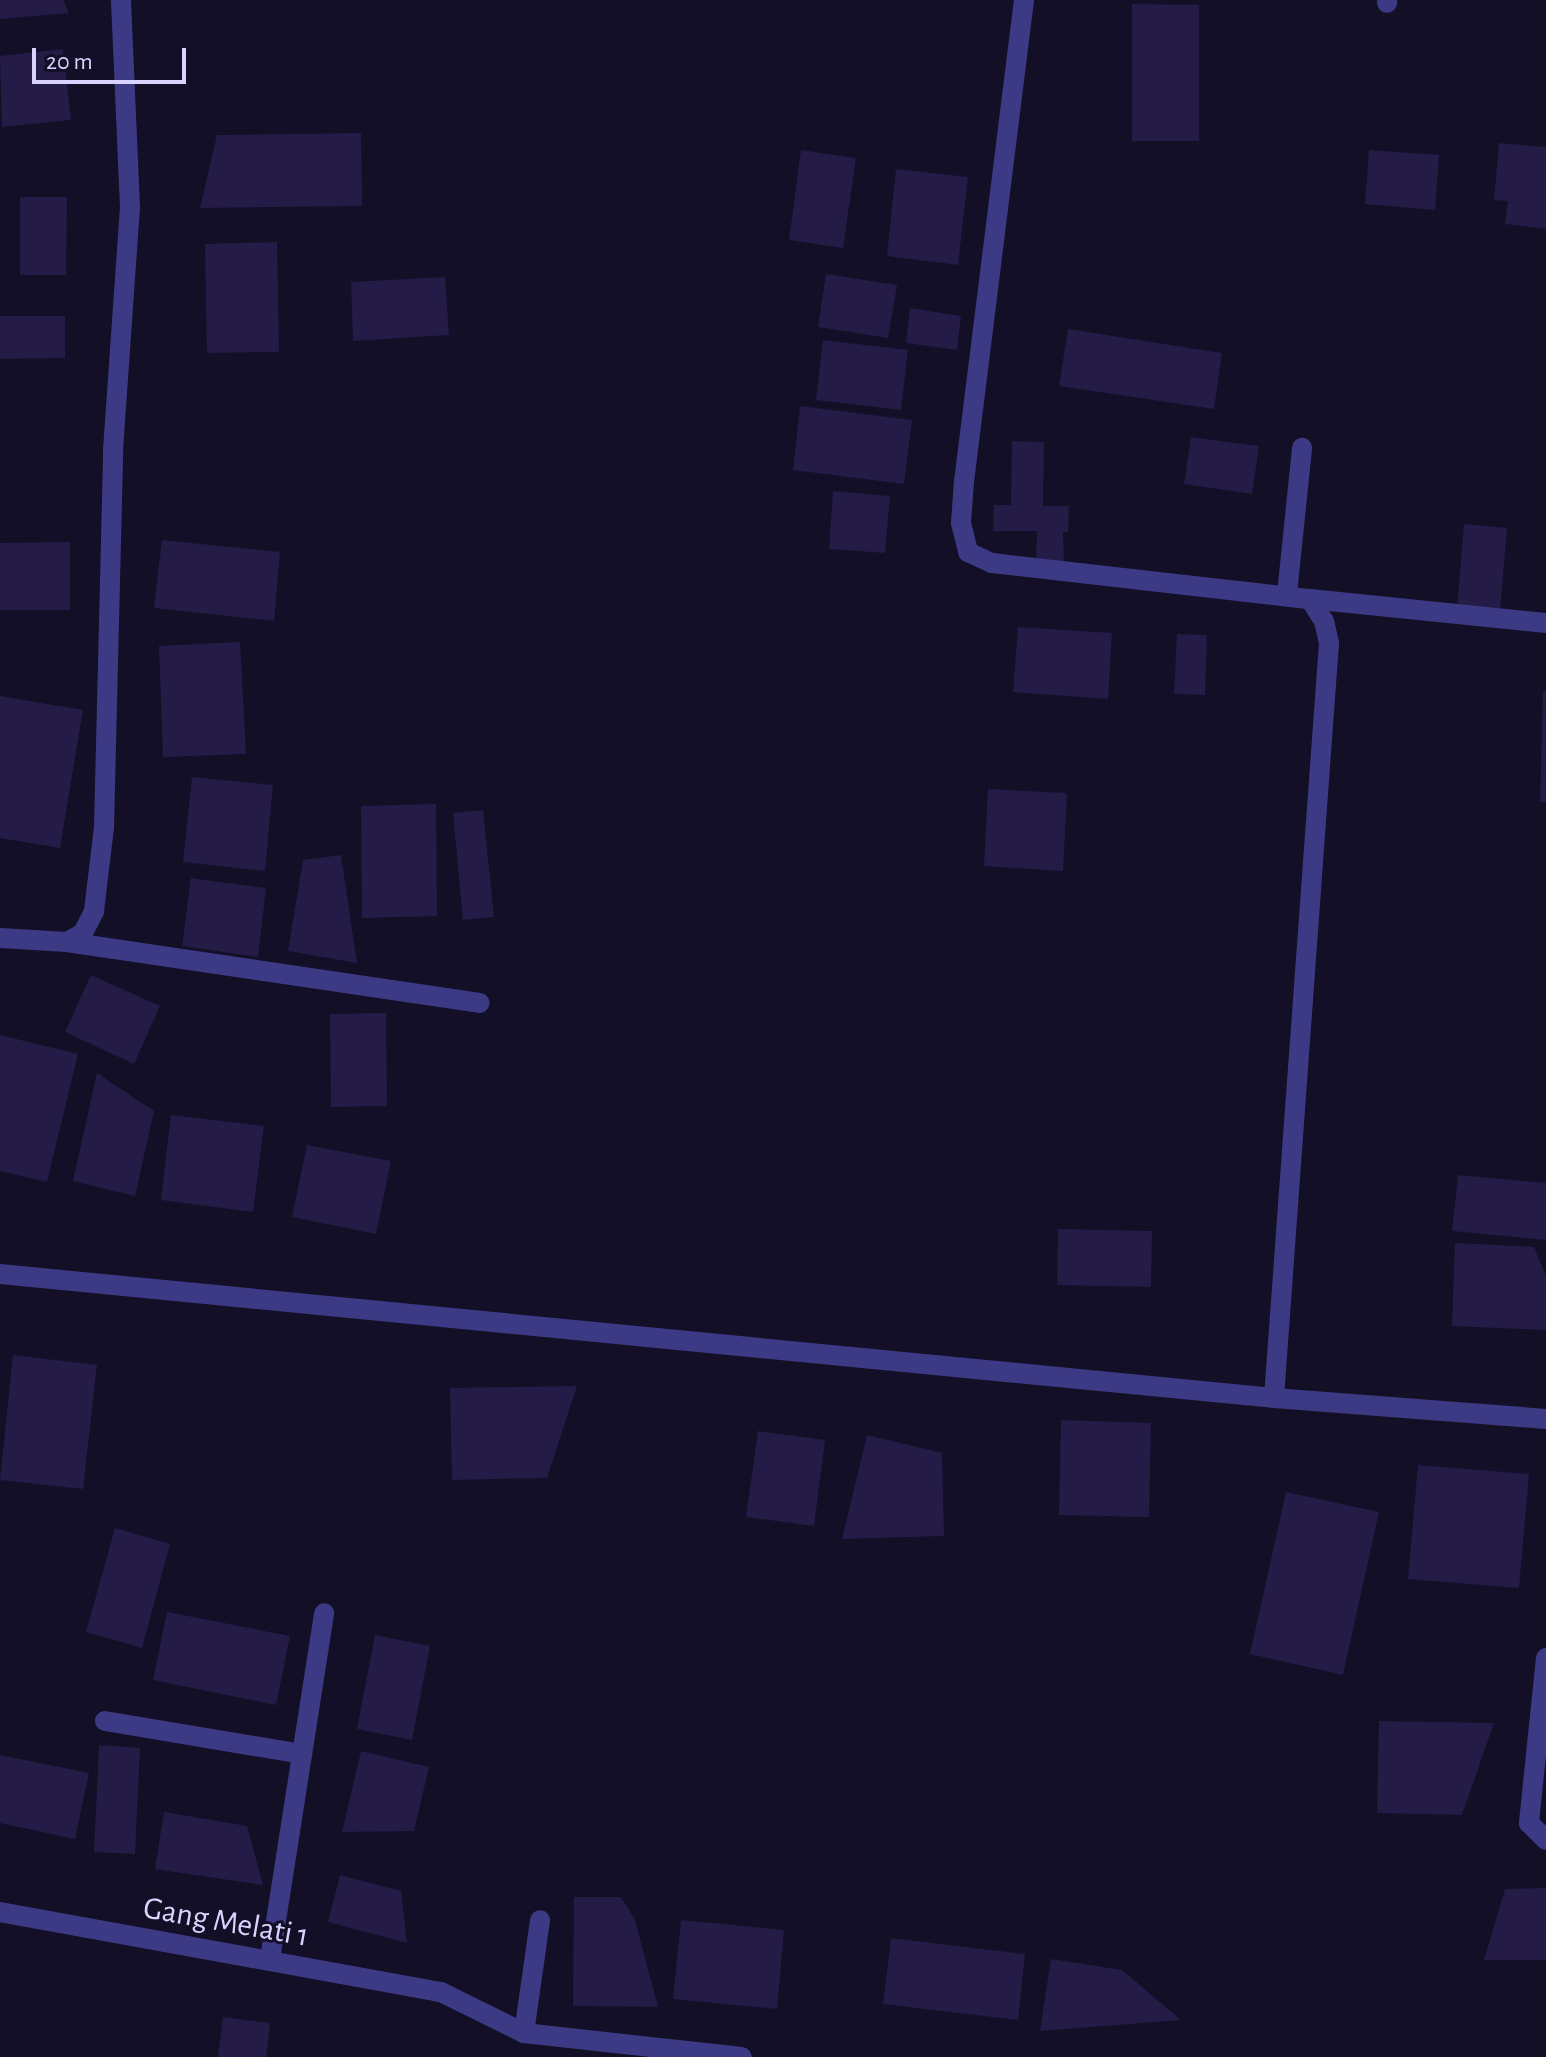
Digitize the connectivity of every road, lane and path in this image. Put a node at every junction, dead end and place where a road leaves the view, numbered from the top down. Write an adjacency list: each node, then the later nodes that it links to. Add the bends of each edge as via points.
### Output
1 (121, 0): 8 (street, via 130,207 113,450 104,827 94,911 83,933)
2 (1024, 0): 4 (street, via 964,481 962,538 968,552 992,563)
3 (1302, 448): 4 (street)
4 (1287, 594): 5 (street)
5 (1310, 599): 6 (street); 11 (street, via 1324,621 1328,675)
6 (1546, 623)
7 (0, 938): 8 (street)
8 (67, 942): 9 (street)
9 (480, 1003)
10 (0, 1274): 11 (street)
11 (1274, 1398): 12 (street)
12 (1546, 1419)
13 (324, 1613): 16 (street)
14 (1546, 1658): 17 (street, via 1529,1823)
15 (105, 1721): 16 (street)
16 (302, 1754): 20 (street)
17 (1546, 1840)
18 (0, 1912): 20 (street, Gang Melati 1)
19 (540, 1920): 21 (street)
20 (270, 1959): 21 (street, Gang Melati 1, via 441,1992)
21 (524, 2033): 22 (street)
22 (742, 2057)

